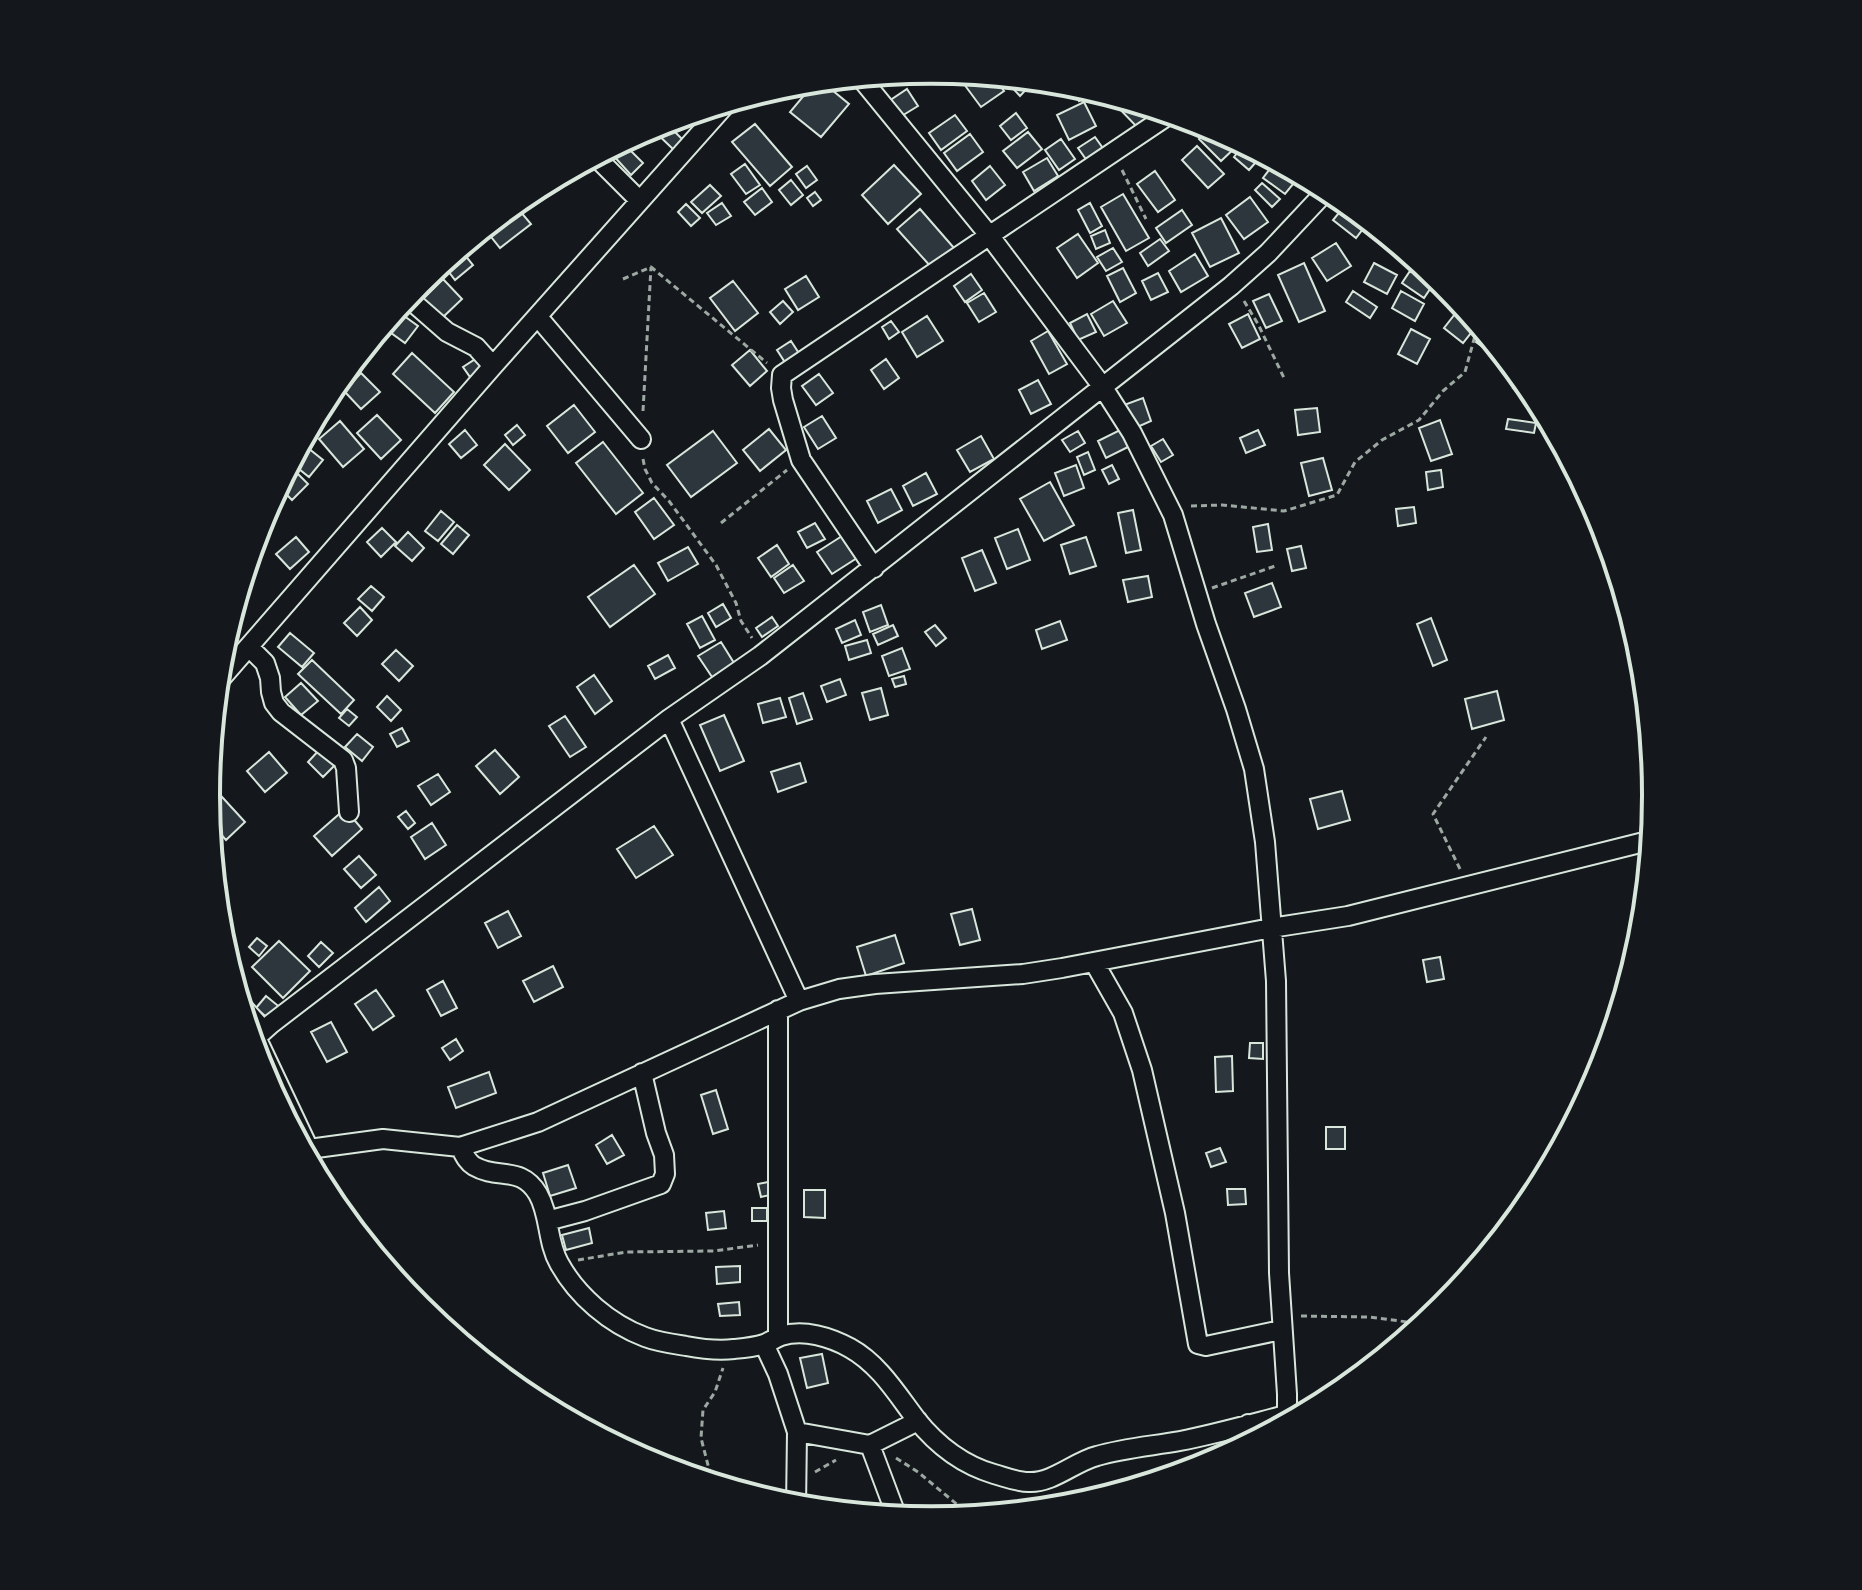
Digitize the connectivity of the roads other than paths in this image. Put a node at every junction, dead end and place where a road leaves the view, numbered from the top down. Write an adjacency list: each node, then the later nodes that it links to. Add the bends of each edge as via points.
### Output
1 (868, 87): 7 (street)
2 (713, 119): 6 (street)
3 (1159, 122): 7 (street)
4 (603, 164): 6 (street)
5 (1318, 199): 11 (street, via 1231,286)
6 (639, 200): 9 (street)
7 (989, 235): 11 (street); 13 (street, via 782,375 783,400 801,460)
8 (416, 305): 10 (street, via 447,332 476,347)
9 (538, 317): 10 (street); 12 (street)
10 (493, 366): 14 (street)
11 (1102, 386): 13 (street); 19 (street, via 1173,515 1236,709 1254,769)
12 (641, 439)
13 (874, 568): 16 (street)
14 (249, 647): 15 (street); 17 (street, via 265,663 281,712 343,760)
15 (232, 666)
16 (669, 719): 21 (street); 23 (street)
17 (349, 812)
18 (1640, 843): 19 (street, via 1348,916)
19 (1271, 928): 20 (street); 28 (street)
20 (1094, 962): 21 (street, via 1023,974 875,984); 28 (street, via 1123,1013 1142,1070 1198,1344)
21 (799, 1001): 22 (street)
22 (778, 1010): 24 (street); 29 (street)
23 (261, 1033)
24 (642, 1073): 25 (street, via 538,1122); 27 (street, via 664,1155 661,1184)
25 (460, 1147): 26 (street, via 383,1139); 27 (street, via 475,1167 525,1178 538,1194)
26 (317, 1153)
27 (547, 1221): 29 (street, via 559,1263 588,1301 615,1321 645,1337 703,1349 730,1350)
28 (1281, 1323): 30 (street)
29 (771, 1341): 31 (street, via 810,1334 852,1349 894,1387); 34 (street)
30 (1287, 1410)
31 (918, 1421): 33 (street, via 957,1457 1026,1482 1044,1480 1094,1456); 36 (street)
32 (1266, 1422): 33 (street)
33 (1248, 1424): 35 (street)
34 (797, 1432): 36 (street); 37 (street)
35 (1244, 1433)
36 (870, 1445): 38 (street)
37 (796, 1493)
38 (892, 1504)

